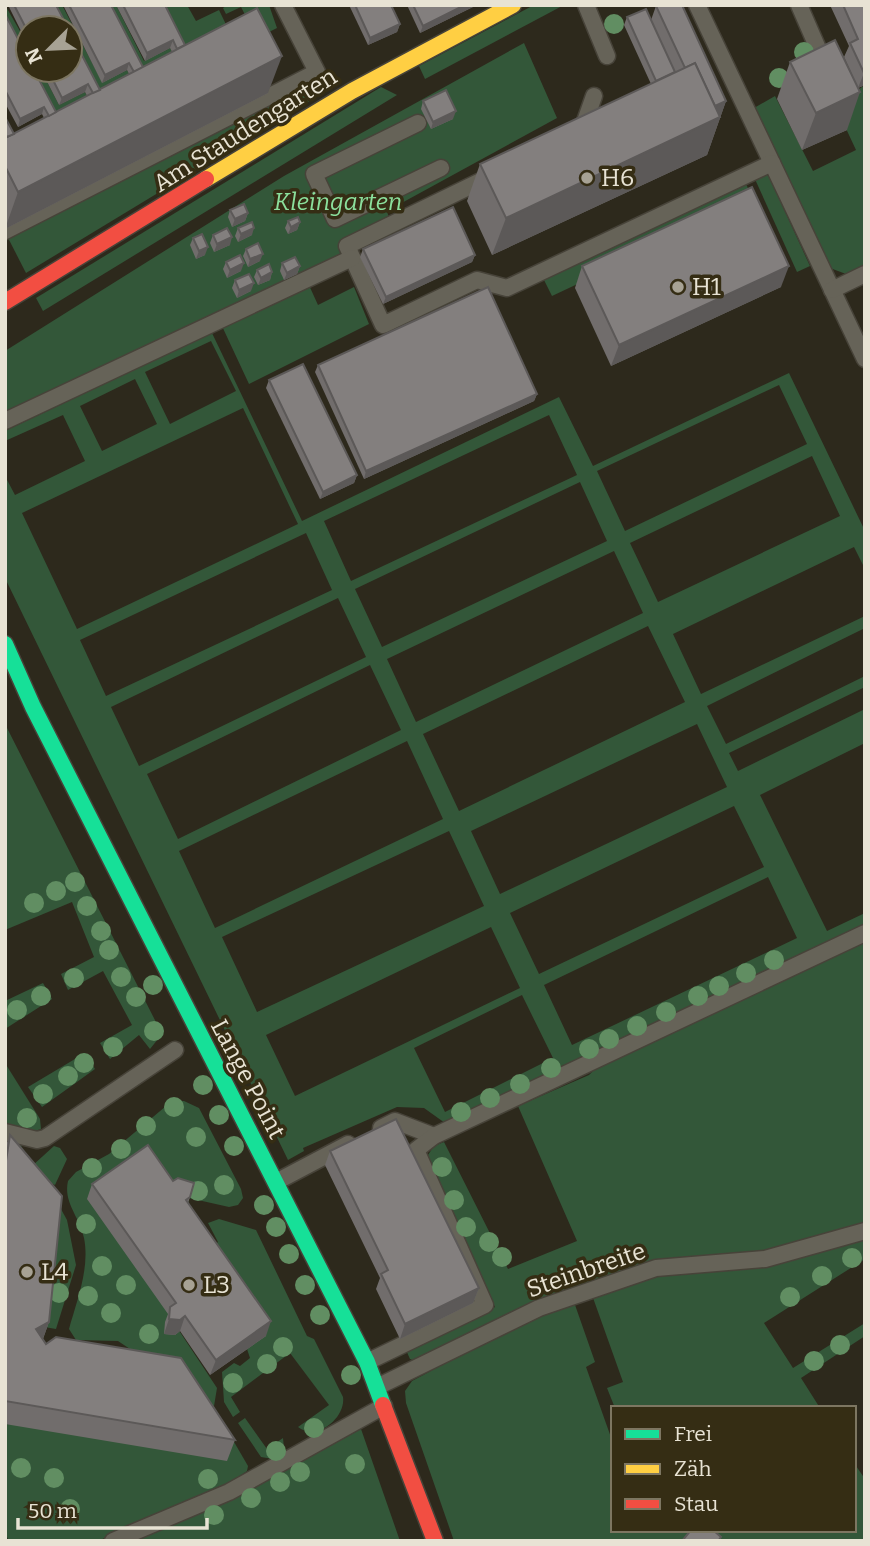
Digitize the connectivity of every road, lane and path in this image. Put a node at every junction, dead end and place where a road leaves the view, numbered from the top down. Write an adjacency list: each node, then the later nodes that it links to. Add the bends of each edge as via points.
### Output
1 (283, 5): 7 (lane)
2 (513, 5): 9 (street, Am Staudengarten)
3 (586, 5): 6 (lane)
4 (697, 5): 13 (lane)
5 (799, 5): 8 (lane)
6 (607, 55)
7 (317, 72): 9 (lane); 17 (lane)
8 (834, 85)
9 (352, 91): 21 (street, Am Staudengarten)
10 (594, 96): 12 (lane, via 583,127)
11 (418, 123): 16 (lane, via 314,174)
12 (559, 139)
13 (772, 163): 18 (lane, via 507,288 477,280 383,325); 20 (lane)
14 (440, 168): 16 (lane)
15 (501, 171): 18 (lane)
16 (335, 219): 18 (lane)
17 (5, 231)
18 (350, 252): 23 (lane)
19 (865, 274): 20 (lane)
20 (832, 290): 22 (lane)
21 (5, 302)
22 (865, 359)
23 (5, 421)
24 (5, 644): 29 (street, Lange Point)
25 (865, 933): 28 (lane)
26 (176, 1050): 27 (lane, via 45,1138)
27 (5, 1132)
28 (434, 1136): 29 (lane, via 395,1121); 31 (lane, via 416,1150 485,1305)
29 (276, 1182): 31 (street, Lange Point)
30 (865, 1231): 32 (lane, Steinbreite, via 765,1259 656,1268 539,1308)
31 (368, 1362): 32 (street, Lange Point)
32 (377, 1387): 33 (street, Lange Point)
33 (384, 1406): 34 (lane, via 229,1492); 35 (street, Lange Point)
34 (113, 1541)
35 (435, 1541)

